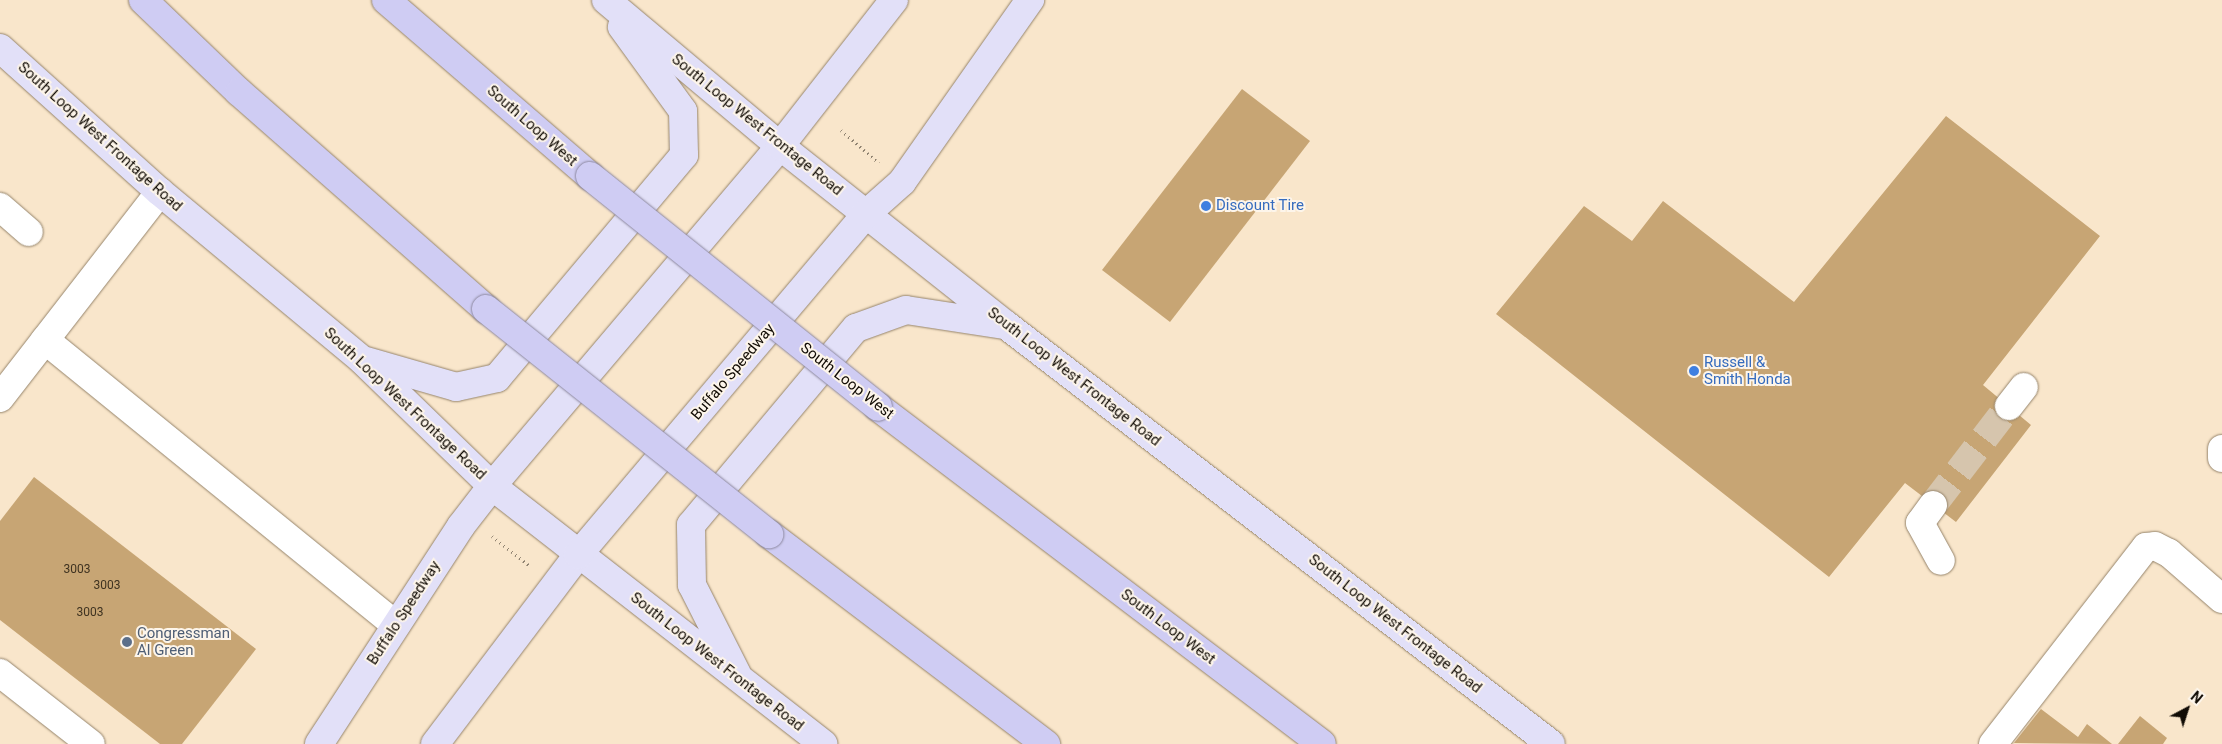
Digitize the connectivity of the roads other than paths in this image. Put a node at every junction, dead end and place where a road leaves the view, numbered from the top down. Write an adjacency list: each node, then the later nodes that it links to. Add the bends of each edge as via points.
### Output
1 (143, 0): 30 (highway, bridge, via 240,92 486,309 769,534)
2 (386, 0): 31 (highway, South Loop West, bridge, via 590,176 878,407)
3 (604, 0): 7 (main road, South Loop West Frontage Road); 14 (main road, via 683,111 684,155 497,378 456,387)
4 (894, 0): 7 (main road, Buffalo Speedway)
5 (1030, 0): 10 (main road, Buffalo Speedway, via 902,182)
6 (0, 48): 8 (main road, South Loop West Frontage Road)
7 (780, 146): 10 (main road, South Loop West Frontage Road); 18 (main road, Buffalo Speedway)
8 (160, 192): 13 (lane); 14 (main road, South Loop West Frontage Road)
9 (0, 207): 11 (lane)
10 (866, 214): 12 (main road, South Loop West Frontage Road); 20 (main road, Buffalo Speedway)
11 (29, 232)
12 (1006, 325): 25 (main road, via 906,310 856,328 691,525 692,586); 32 (main road, South Loop West Frontage Road)
13 (45, 340): 15 (lane); 23 (lane)
14 (362, 360): 18 (main road, South Loop West Frontage Road)
15 (0, 398)
16 (2222, 449): 17 (lane)
17 (2222, 458)
18 (492, 486): 20 (main road, South Loop West Frontage Road); 23 (main road, Buffalo Speedway)
19 (1933, 505): 21 (lane, via 1920,523)
20 (578, 555): 25 (main road, South Loop West Frontage Road); 28 (main road, Buffalo Speedway)
21 (1941, 561)
22 (2218, 589): 33 (lane, via 2169,553 2155,546 2146,547)
23 (396, 625): 27 (main road, Buffalo Speedway)
24 (0, 674): 26 (lane)
25 (740, 680): 29 (main road, South Loop West Frontage Road)
26 (91, 744)
27 (319, 744)
28 (435, 744)
29 (823, 744)
30 (1046, 744)
31 (1322, 744)
32 (1551, 744)
33 (1994, 744)

